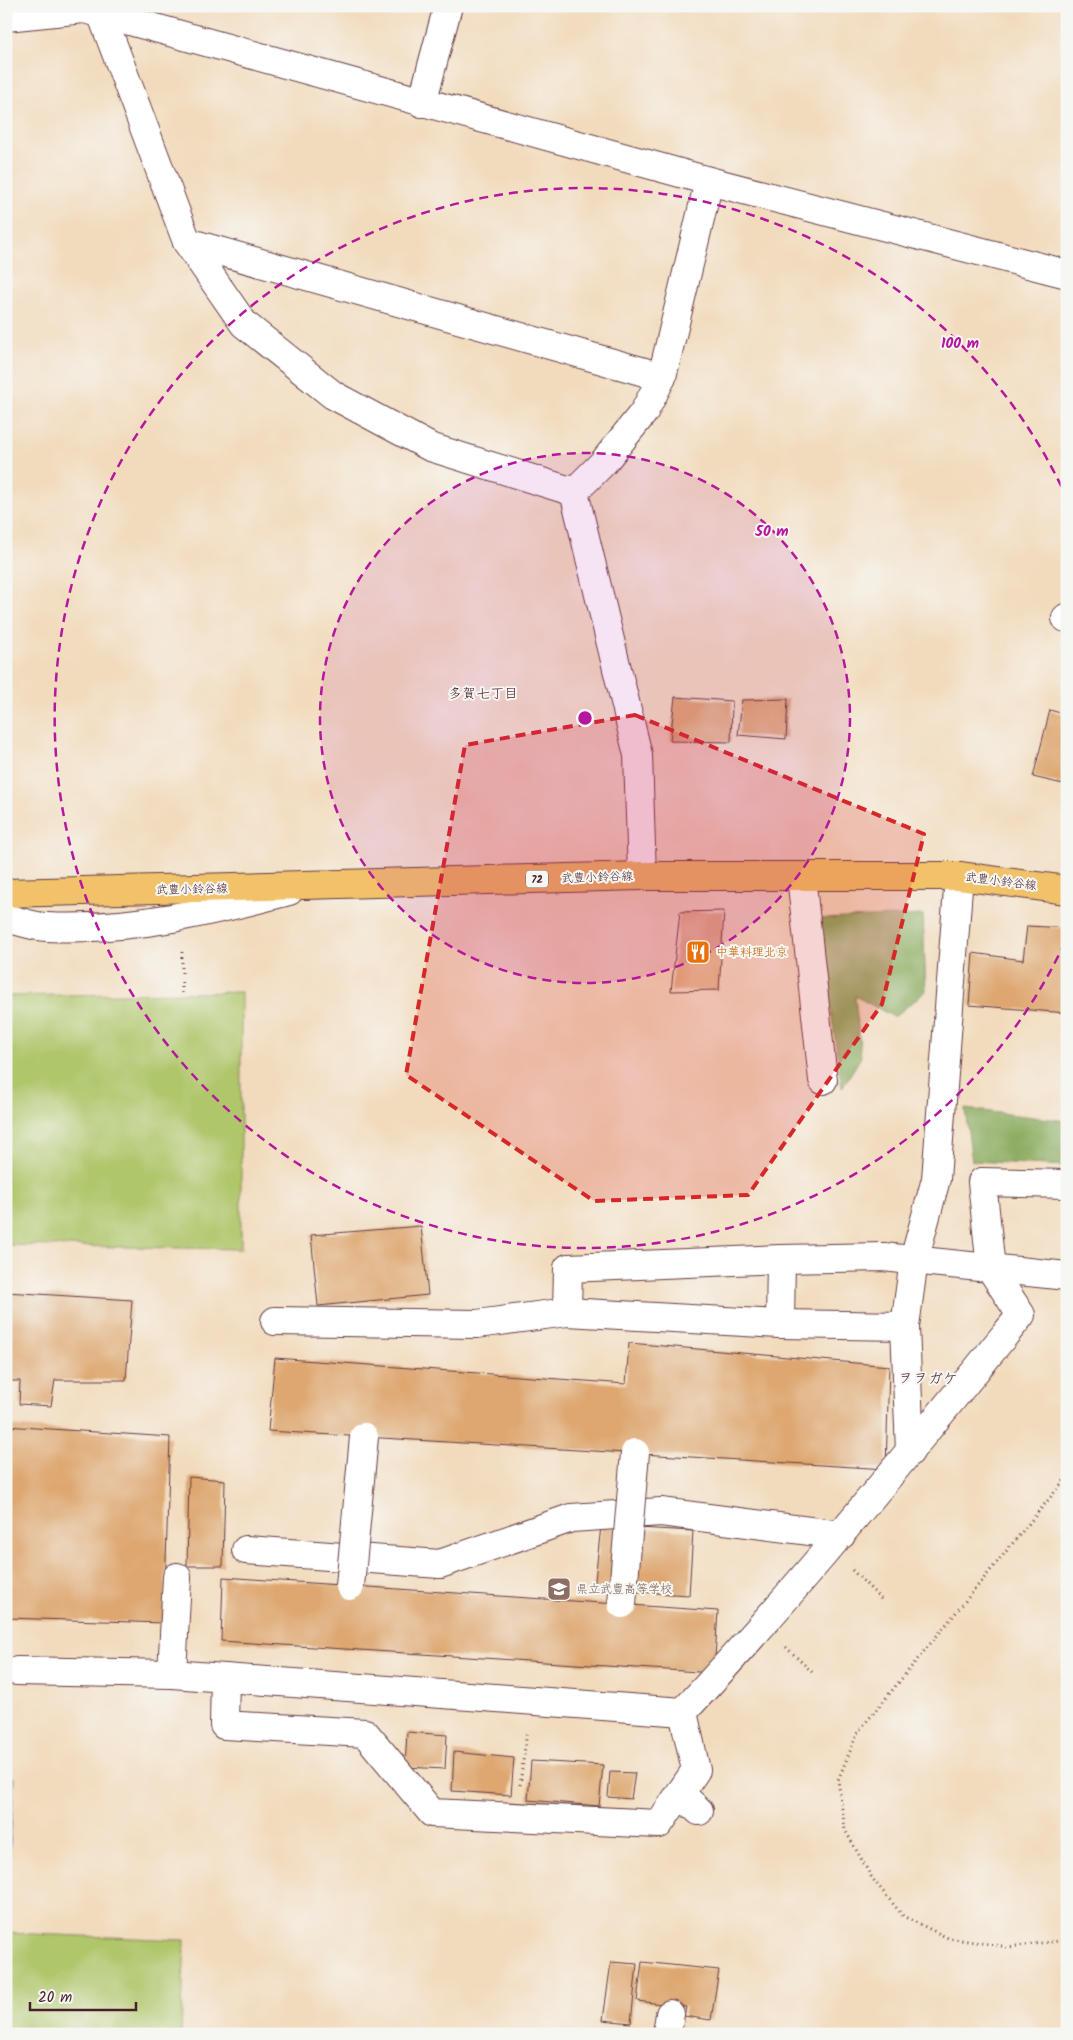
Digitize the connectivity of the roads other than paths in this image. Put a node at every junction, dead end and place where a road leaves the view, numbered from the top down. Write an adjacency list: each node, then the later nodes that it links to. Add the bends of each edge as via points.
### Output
1 (448, 6): 4 (street)
2 (101, 13): 3 (street, via 84,9); 4 (street); 6 (street)
3 (6, 17)
4 (422, 103): 5 (street)
5 (709, 181): 7 (street); 8 (street)
6 (187, 242): 8 (street); 9 (street, via 244,324 332,395 430,447)
7 (1067, 274)
8 (662, 377): 9 (street, via 644,412)
9 (574, 492): 10 (street, via 638,755)
10 (642, 876): 11 (main road, 武豊小鈴谷線 / 72); 13 (main road, 武豊小鈴谷線 / 72)
11 (801, 876): 12 (main road, 武豊小鈴谷線 / 72); 17 (street)
12 (959, 876): 14 (main road, 武豊小鈴谷線 / 72); 20 (street, via 936,1179)
13 (305, 886): 15 (main road, 武豊小鈴谷線 / 72); 16 (street, via 182,917 128,926 46,927)
14 (1067, 890)
15 (6, 893)
16 (6, 918)
17 (823, 1080)
18 (1067, 1184): 21 (street, via 982,1182)
19 (781, 1259): 20 (street); 23 (street, via 568,1268); 25 (street)
20 (914, 1260): 21 (street); 26 (street)
21 (991, 1268): 22 (street); 28 (street, via 1021,1315)
22 (1067, 1276)
23 (567, 1312): 24 (street, via 477,1324); 25 (street)
24 (275, 1321)
25 (780, 1324): 26 (street)
26 (905, 1326): 28 (street)
27 (364, 1437): 33 (street, bridge)
28 (910, 1452): 30 (street)
29 (635, 1453): 34 (street, bridge)
30 (836, 1541): 31 (street, via 661,1512 571,1518 440,1564); 38 (street, via 764,1626)
31 (246, 1550)
32 (177, 1577): 36 (street)
33 (350, 1586)
34 (622, 1604)
35 (17, 1671): 36 (street)
36 (172, 1674): 37 (street)
37 (225, 1678): 38 (street); 38 (street, via 224,1725 365,1733 432,1812 659,1824 690,1802 696,1770)
38 (683, 1712)

